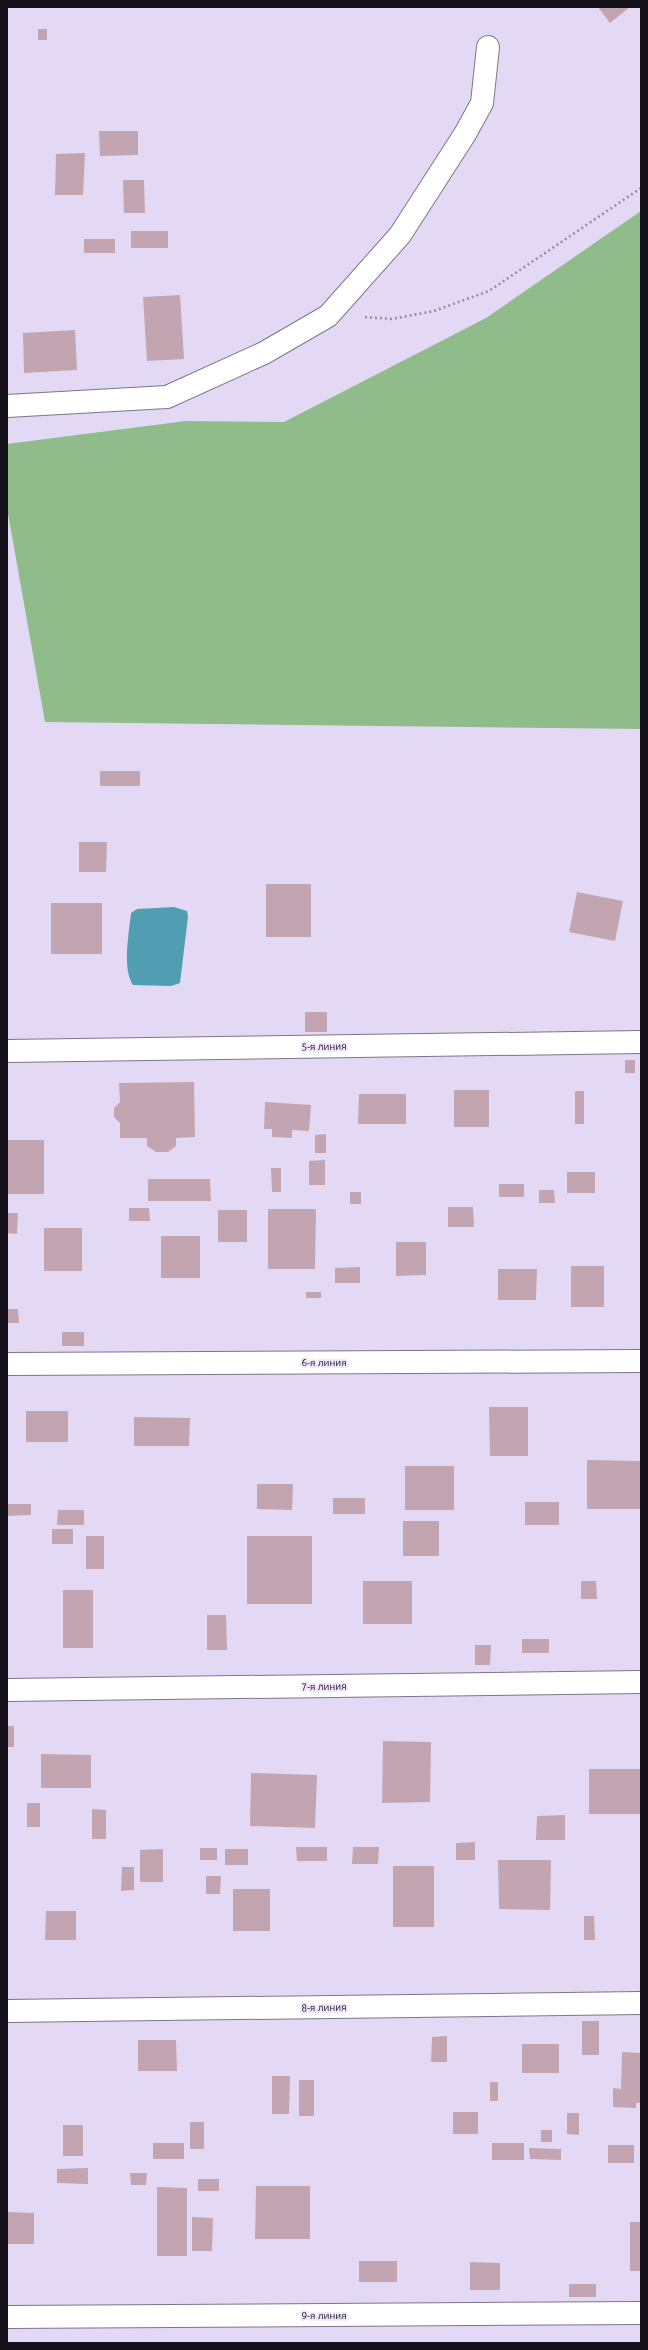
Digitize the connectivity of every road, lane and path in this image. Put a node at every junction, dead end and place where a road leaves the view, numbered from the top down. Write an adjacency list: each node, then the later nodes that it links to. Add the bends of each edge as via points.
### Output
1 (488, 47): 3 (street, via 482,103 465,134 400,235)
2 (641, 188): 3 (path, via 489,291 434,311 392,318)
3 (328, 316): 4 (street, via 264,353 167,397)
4 (7, 406)
5 (641, 1042): 6 (street, 5-я линия)
6 (7, 1051)
7 (641, 1361): 8 (street, 6-я линия)
8 (7, 1364)
9 (641, 1682): 10 (street, 7-я линия)
10 (7, 1690)
11 (641, 2002): 12 (street, 8-я линия)
12 (7, 2011)
13 (641, 2313): 14 (street, 9-я линия)
14 (7, 2317)

